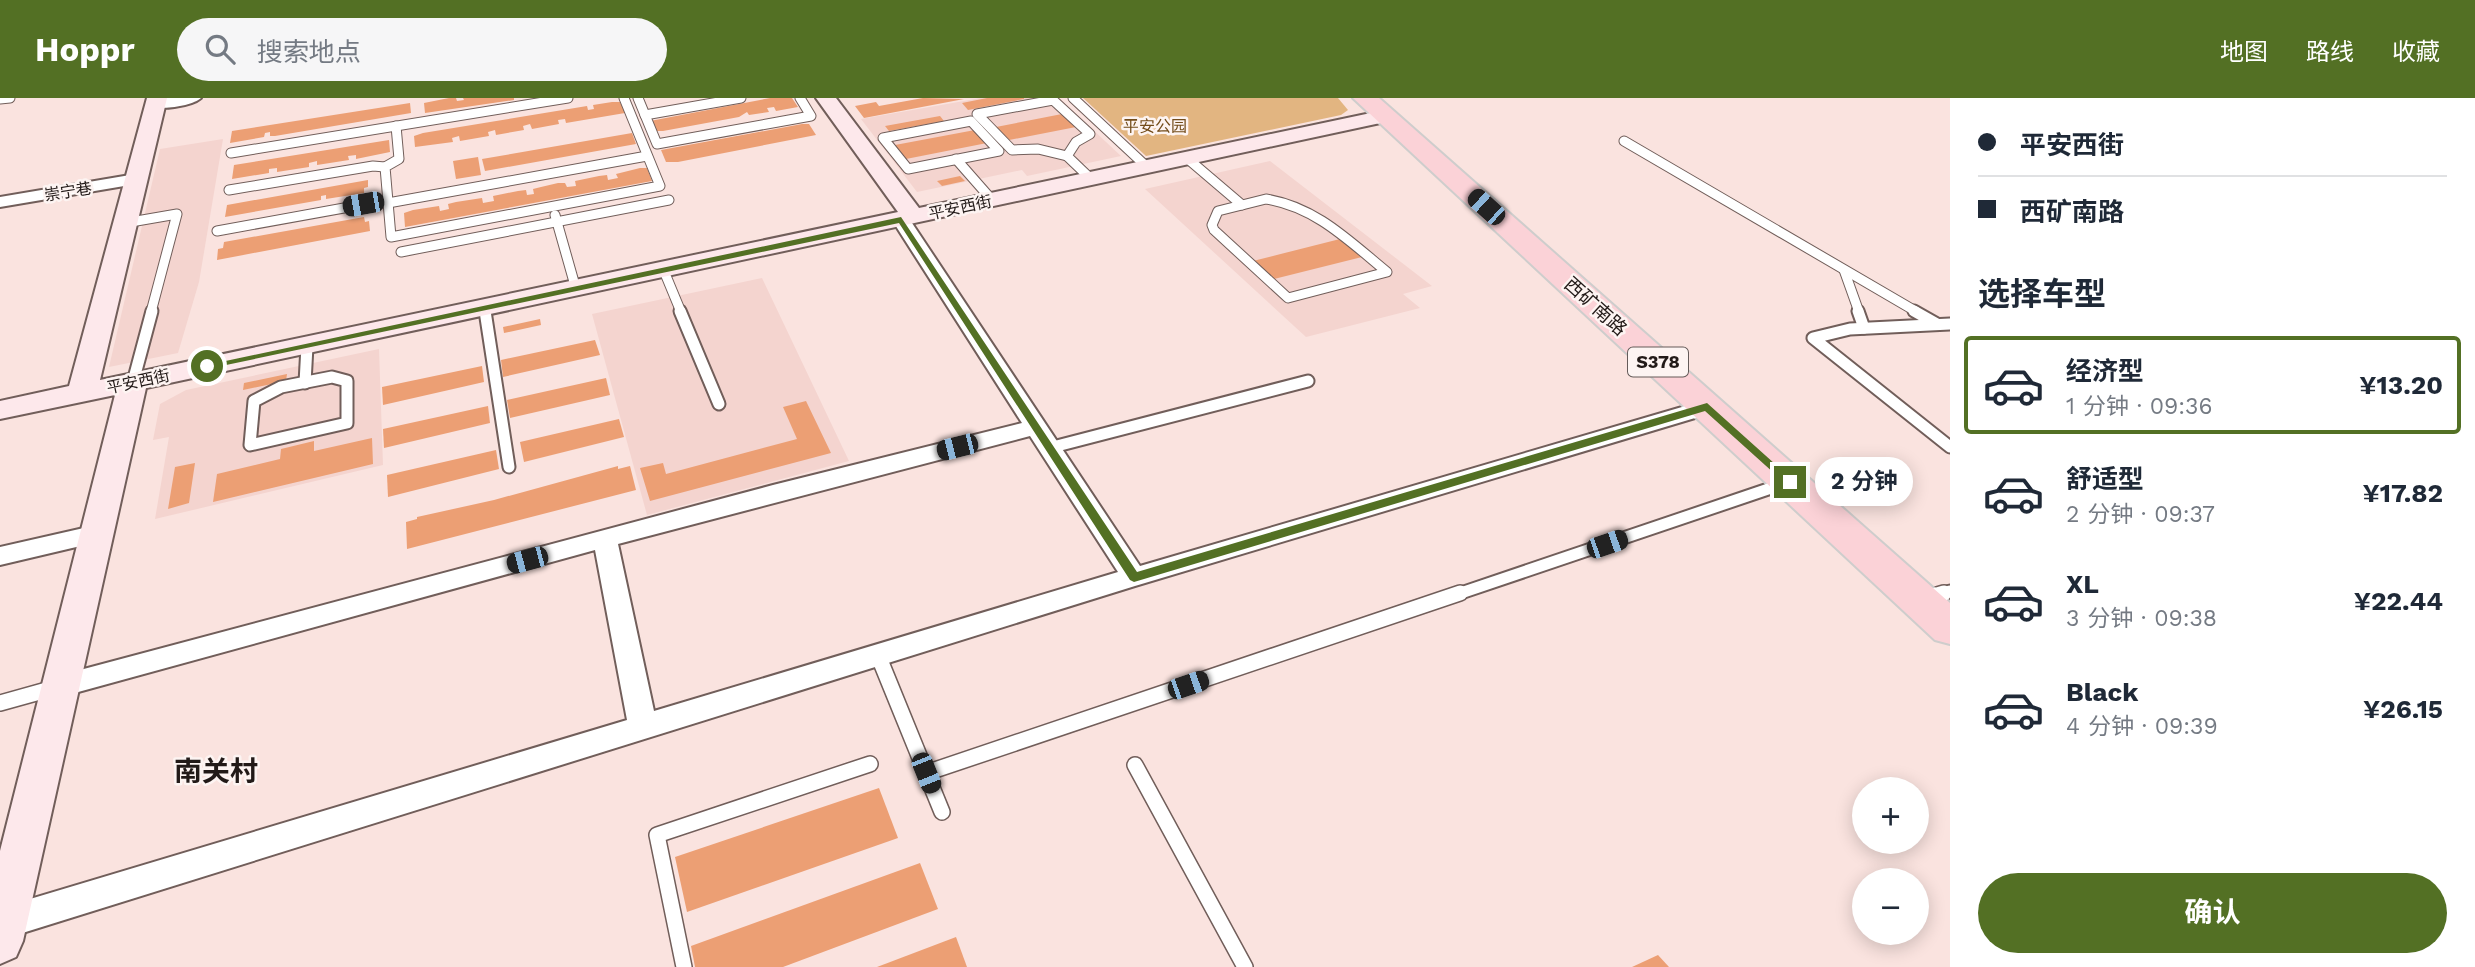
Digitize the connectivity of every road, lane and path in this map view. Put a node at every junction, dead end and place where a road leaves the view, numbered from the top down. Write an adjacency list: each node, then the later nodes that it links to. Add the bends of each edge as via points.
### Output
1 (10, 98): 11 (lane)
2 (194, 98): 12 (street)
3 (568, 98): 15 (lane)
4 (624, 98): 18 (lane)
5 (638, 98): 14 (lane)
6 (709, 98): 14 (lane)
7 (741, 98): 14 (lane)
8 (800, 98): 14 (lane, via 811,116 657,144)
9 (826, 98): 33 (street)
10 (1073, 98): 23 (lane)
11 (0, 99)
12 (156, 101): 24 (street)
13 (1375, 107): 21 (street, 平安西街); 51 (main road, 西矿南路 / S378)
14 (644, 112)
15 (396, 126): 17 (lane); 22 (lane, via 399,159)
16 (1624, 141): 38 (lane)
17 (231, 153)
18 (647, 156): 30 (lane); 32 (lane, via 660,186)
19 (1066, 156): 19 (lane, via 1038,149 1012,150 977,114 1053,100 1090,134 1071,146); 25 (lane)
20 (956, 159): 20 (lane, via 908,169 883,138 971,121 999,151); 28 (lane)
21 (1188, 159): 23 (street, 平安西街); 31 (lane)
22 (385, 167): 26 (lane); 30 (lane)
23 (1147, 167): 25 (street, 平安西街)
24 (136, 179): 29 (street, 崇宁巷); 35 (street)
25 (1091, 179): 28 (street, 平安西街)
26 (229, 190)
27 (669, 200): 34 (lane)
28 (992, 200): 33 (street, 平安西街)
29 (0, 202)
30 (388, 202): 32 (lane, via 391,237); 36 (lane)
31 (1242, 205): 31 (lane, via 1218,211 1212,220 1214,230 1288,298 1387,272 1303,207 1266,200)
32 (552, 206): 34 (lane)
33 (908, 218): 39 (street, 平安西街); 53 (street)
34 (557, 222): 37 (lane); 40 (lane)
35 (125, 223): 47 (lane, via 177,215); 49 (street)
36 (217, 231)
37 (401, 252)
38 (1844, 270): 42 (lane); 44 (lane)
39 (664, 271): 40 (street, 平安西街); 50 (lane)
40 (576, 289): 41 (street, 平安西街)
41 (485, 308): 45 (street, 平安西街); 55 (lane)
42 (1937, 324): 43 (lane); 44 (lane)
43 (1950, 324)
44 (1864, 328): 54 (lane, via 1813,338)
45 (307, 345): 47 (street, 平安西街); 48 (lane)
46 (1308, 381): 53 (lane)
47 (133, 382): 49 (street, 平安西街); 57 (street)
48 (304, 383): 48 (lane, via 272,390 254,401 250,445 346,423 347,381 332,377)
49 (82, 393): 52 (street, 平安西街)
50 (719, 404)
51 (1707, 407): 56 (main road, 西矿南路 / S378); 60 (street)
52 (0, 410)
53 (1043, 437): 58 (street); 60 (street)
54 (1950, 447)
55 (509, 467)
56 (1790, 482): 61 (main road, 西矿南路 / S378); 69 (lane)
57 (97, 534): 59 (street); 64 (street)
58 (605, 539): 64 (street); 66 (street)
59 (0, 556)
60 (1134, 577): 63 (street)
61 (1935, 596): 62 (main road, 西矿南路 / S378)
62 (1950, 628)
63 (878, 655): 66 (street); 69 (lane)
64 (60, 686): 65 (lane); 71 (street)
65 (0, 703)
66 (643, 727): 71 (street)
67 (870, 764): 72 (lane, via 657,835)
68 (1135, 765): 73 (lane)
69 (926, 773): 70 (lane)
70 (942, 812)
71 (1, 929)
72 (684, 967)
73 (1245, 967)

